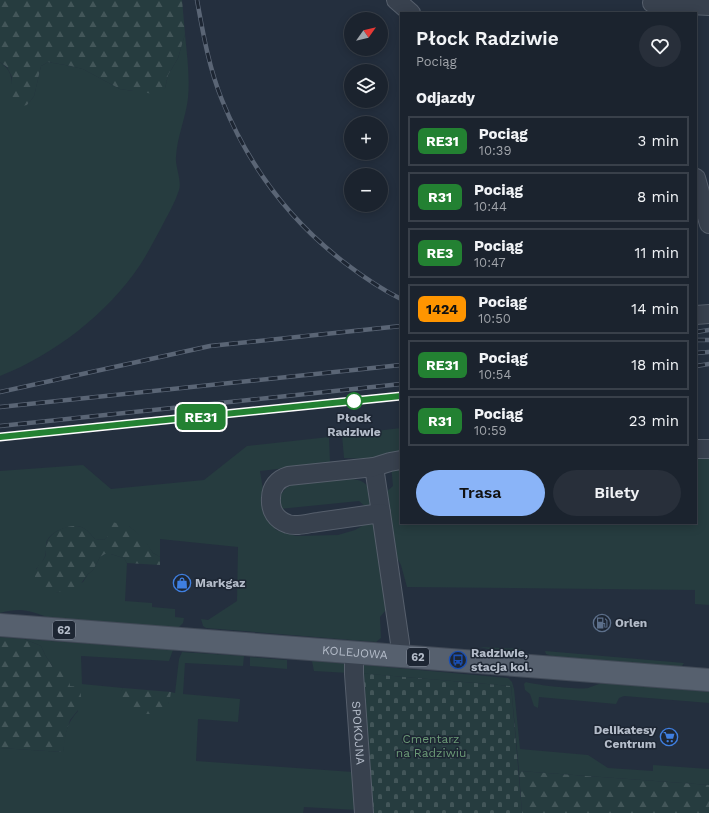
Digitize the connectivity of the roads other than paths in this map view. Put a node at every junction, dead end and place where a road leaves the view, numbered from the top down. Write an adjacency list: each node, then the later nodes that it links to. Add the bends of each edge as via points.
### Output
1 (396, 0): 4 (street)
2 (653, 5): 3 (street)
3 (709, 6)
4 (410, 12)
5 (697, 182): 6 (street)
6 (709, 224)
7 (709, 314): 8 (street)
8 (697, 315)
9 (697, 449): 10 (street)
10 (709, 449)
11 (400, 460): 12 (street)
12 (374, 467): 13 (street); 13 (street, via 281,478 272,492 272,510 275,517 289,525)
13 (381, 513): 16 (street, via 400,643)
14 (0, 625): 15 (main road, KOLEJOWA / 62)
15 (354, 653): 16 (main road, KOLEJOWA / 62); 18 (street, SPOKOJNA)
16 (399, 656): 17 (main road, KOLEJOWA / 62)
17 (709, 680)
18 (364, 813)

